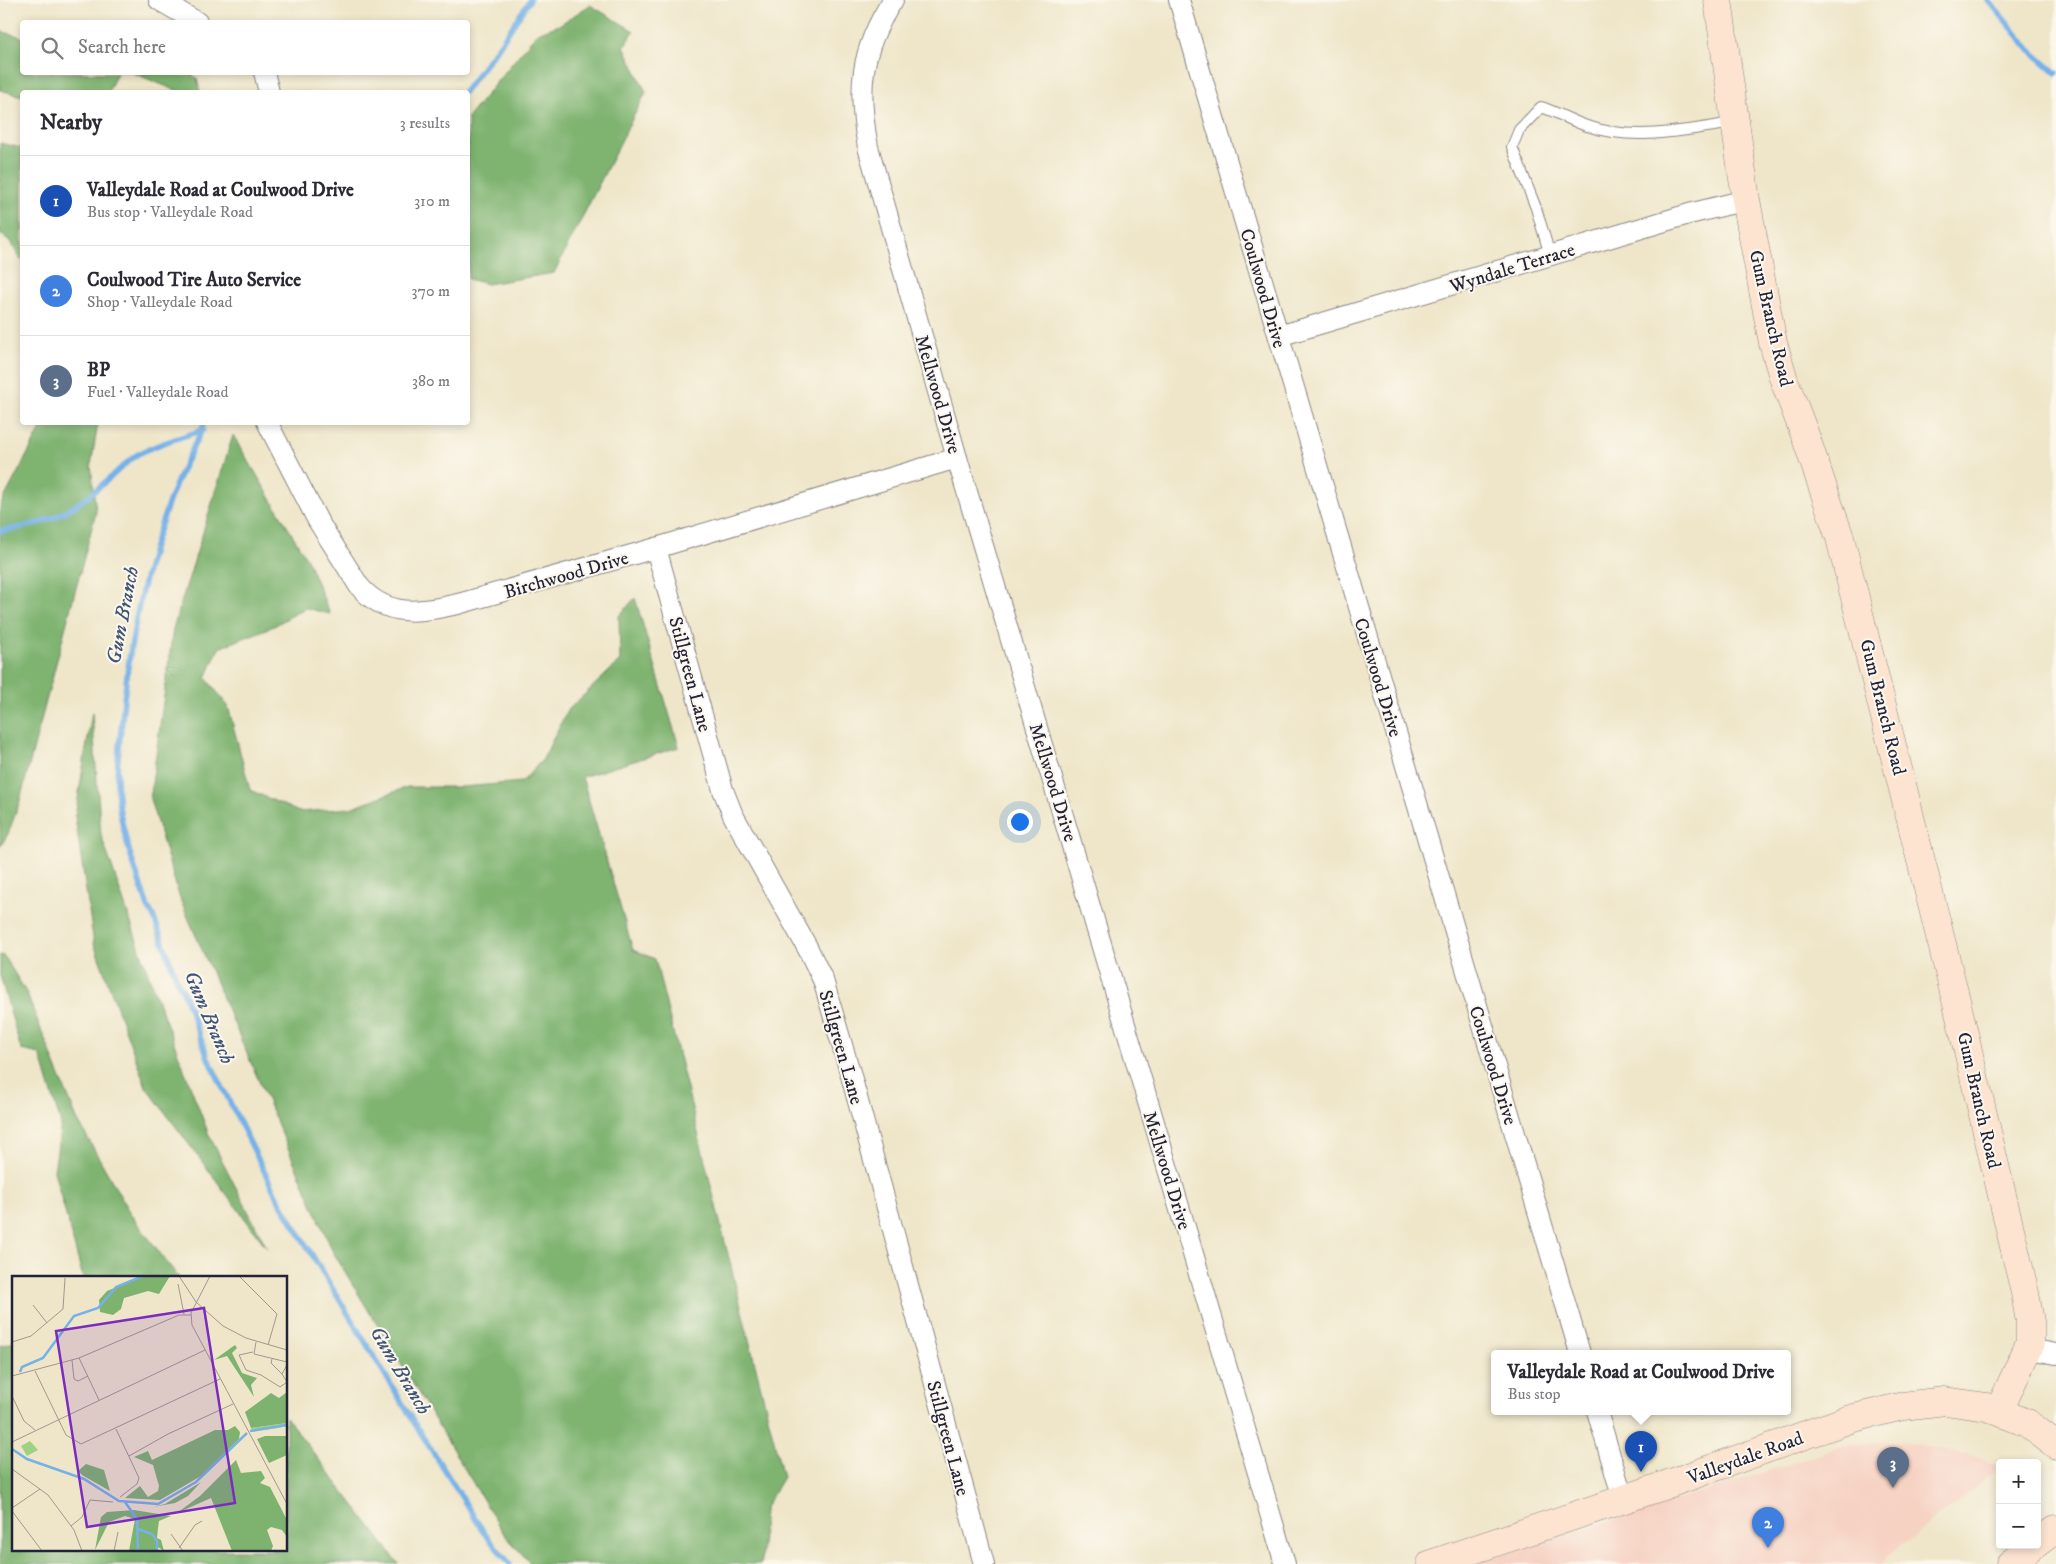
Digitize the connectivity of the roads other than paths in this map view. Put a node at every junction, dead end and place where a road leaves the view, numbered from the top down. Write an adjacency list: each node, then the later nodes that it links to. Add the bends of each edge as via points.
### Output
1 (159, 0): 5 (street)
2 (893, 0): 13 (street, Mellwood Drive, via 869,48 862,79 862,116 868,147)
3 (1179, 0): 11 (street, Coulwood Drive)
4 (1718, 0): 8 (street, Gum Branch Road)
5 (194, 20)
6 (266, 75): 7 (street)
7 (269, 90)
8 (1735, 123): 9 (street, Gum Branch Road); 10 (lane, via 1664,134 1626,134 1587,126 1541,107 1519,130 1512,147)
9 (1746, 200): 10 (street, Wyndale Terrace); 15 (street, Gum Branch Road, via 1773,343 1840,538 1950,976 2025,1293 2030,1322)
10 (1550, 255): 11 (street, Wyndale Terrace)
11 (1279, 336): 16 (street, Coulwood Drive)
12 (269, 425): 14 (street, Birchwood Drive, via 334,549 366,596 379,604 410,611 458,604)
13 (957, 458): 14 (street, Birchwood Drive); 26 (street, Mellwood Drive)
14 (656, 548): 25 (street, Stillgreen Lane, via 723,790 733,815 823,980)
15 (2029, 1349): 17 (street); 18 (street, Gum Branch Road)
16 (1579, 1350)
17 (2056, 1354)
18 (2000, 1411): 20 (street, Valleydale Road, via 2027,1423); 21 (street, Valleydale Road, via 1958,1402 1903,1406 1850,1419)
19 (1598, 1415): 21 (street)
20 (2056, 1445)
21 (1623, 1499): 27 (street, Valleydale Road)
22 (2056, 1529): 23 (street)
23 (2041, 1539)
24 (2029, 1549): 28 (street)
25 (984, 1564)
26 (1285, 1564)
27 (1431, 1564)
28 (2010, 1564)

